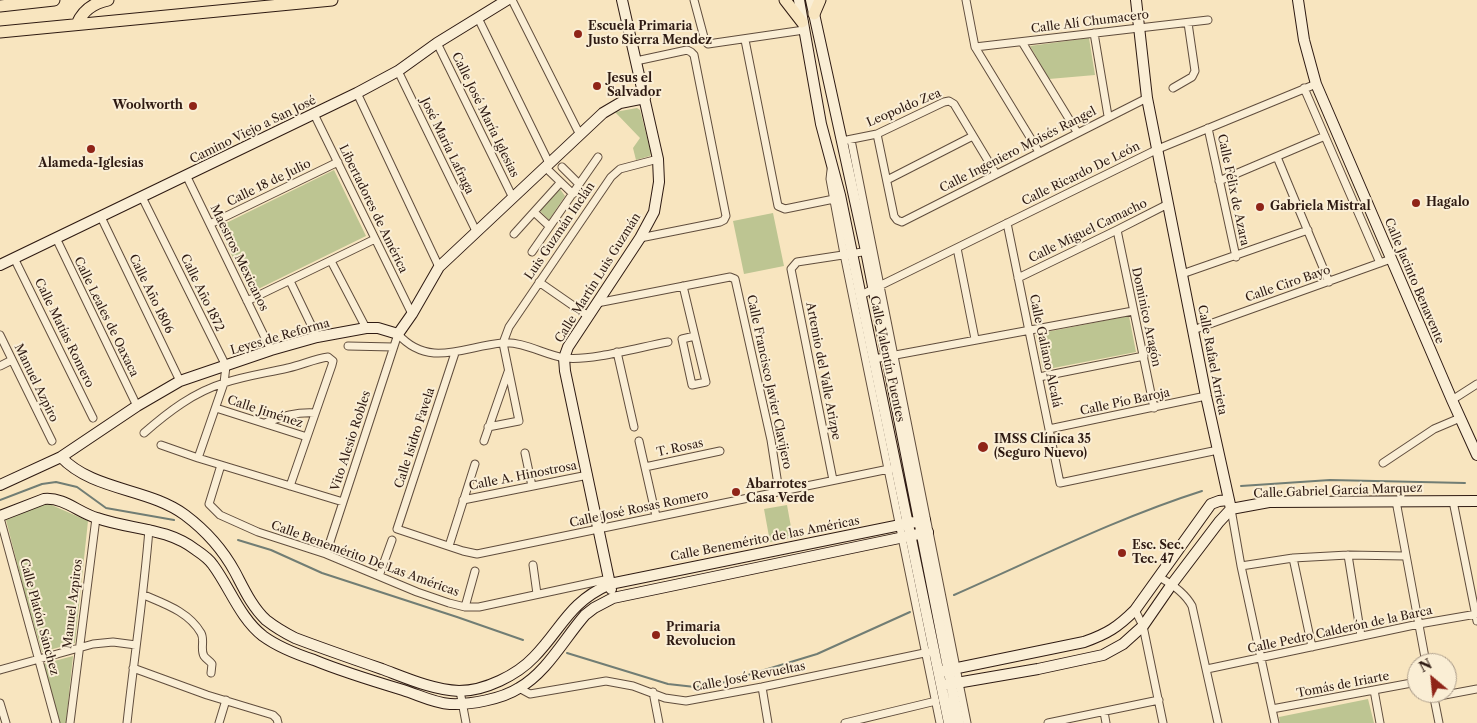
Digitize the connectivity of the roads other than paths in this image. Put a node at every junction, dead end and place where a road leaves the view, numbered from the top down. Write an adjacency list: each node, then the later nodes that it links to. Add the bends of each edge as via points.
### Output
1 (54, 0): 15 (main road)
2 (108, 0): 20 (main road, via 90,7)
3 (332, 0): 20 (main road)
4 (507, 0): 17 (street, Camino Viejo a San José)
5 (512, 0): 44 (street)
6 (622, 0): 29 (street, Calle Martín Luis Guzmán)
7 (694, 0): 25 (street, via 707,44)
8 (785, 0): 21 (main road)
9 (799, 0): 21 (street, Calle Valentín Fuentes)
10 (811, 0): 16 (street, Calle Valentín Fuentes)
11 (820, 0): 16 (main road)
12 (966, 0): 28 (street)
13 (1136, 0): 22 (street, Calle Rafael Arrieta)
14 (1298, 0): 31 (street, Calle Jacinto Benavente, via 1304,40)
15 (0, 6)
16 (814, 14): 34 (street, Calle Valentín Fuentes)
17 (478, 18): 27 (street, Camino Viejo a San José); 54 (street)
18 (1208, 20): 19 (street, Calle Alí Chumacero)
19 (1188, 23): 22 (street, Calle Alí Chumacero); 32 (street, via 1195,71 1192,77)
20 (77, 24): 23 (main road)
21 (803, 26): 25 (street); 36 (street, Calle Valentín Fuentes)
22 (1139, 28): 24 (street, Calle Alí Chumacero); 38 (street, Calle Rafael Arrieta)
23 (0, 32)
24 (1094, 33): 26 (street, Calle Alí Chumacero); 40 (street)
25 (746, 40): 66 (street, via 780,208)
26 (1022, 42): 28 (street, Calle Alí Chumacero); 42 (street)
27 (437, 44): 30 (street, Camino Viejo a San José); 64 (street, Calle José María Iglesias)
28 (975, 47): 49 (street)
29 (636, 61): 37 (street, Calle Martín Luis Guzmán); 78 (street, via 693,53 725,211 724,220)
30 (398, 71): 35 (street, Camino Viejo a San José); 75 (street, José María Lafraga)
31 (1316, 84): 33 (street, Calle Ricardo De León); 86 (street, Calle Jacinto Benavente)
32 (1173, 88)
33 (1304, 88): 41 (street, Calle Ricardo De León); 46 (street)
34 (831, 91): 36 (street); 47 (street, Calle Valentín Fuentes)
35 (357, 93): 39 (street, Camino Viejo a San José); 90 (street)
36 (816, 95): 55 (street, Calle Valentín Fuentes)
37 (645, 98): 44 (street, via 610,108); 52 (street, Calle Martín Luis Guzmán)
38 (1147, 98): 40 (street, Calle Ingeniero Moisés Rangel); 48 (street, Calle Rafael Arrieta)
39 (314, 114): 53 (street, Libertadores de América); 58 (street, Camino Viejo a San José)
40 (1108, 116): 42 (street, Calle Ingeniero Moisés Rangel)
41 (1208, 128): 48 (street, Calle Ricardo De León); 60 (street, Calle Félix de Azara)
42 (1077, 132): 49 (street, Calle Ingeniero Moisés Rangel)
43 (877, 134): 45 (street, Leopoldo Zea, via 949,101); 47 (street, Leopoldo Zea); 59 (street)
44 (580, 135): 54 (street)
45 (973, 136): 57 (street, Leopoldo Zea); 59 (street)
46 (1325, 136): 51 (street); 88 (street)
47 (846, 140): 81 (street, Calle Valentín Fuentes)
48 (1158, 149): 67 (street, Calle Rafael Arrieta); 70 (street, Calle Ricardo De León)
49 (1039, 152): 57 (street, Calle Ingeniero Moisés Rangel)
50 (598, 157): 62 (street)
51 (1277, 157): 60 (street); 74 (street)
52 (658, 159): 78 (street, Calle Martín Luis Guzmán, via 659,182 654,212); 94 (street, Luis Guzmán Inclán, via 620,169 611,177)
53 (338, 162): 71 (street, Calle 18 de Julio); 79 (street, Libertadores de América)
54 (547, 165): 61 (street); 64 (street)
55 (832, 165): 66 (street, via 830,178); 83 (street, Calle Valentín Fuentes)
56 (562, 167): 62 (street)
57 (996, 174): 59 (street, Calle Ingeniero Moisés Rangel, via 898,222)
58 (186, 175): 65 (street, Camino Viejo a San José); 71 (street, Maestros Mexicanos)
59 (887, 180)
60 (1219, 181): 84 (street, Calle Félix de Azara)
61 (560, 183): 63 (street); 68 (street)
62 (579, 184): 63 (street)
63 (572, 194): 72 (street)
64 (512, 196): 75 (street)
65 (142, 197): 69 (street, Camino Viejo a San José); 125 (street, Calle Año 1872)
66 (834, 199): 83 (street)
67 (1168, 204): 73 (street, Calle Miguel Camacho); 91 (street, Calle Rafael Arrieta)
68 (534, 212): 72 (street); 76 (street)
69 (101, 217): 77 (street, Camino Viejo a San José); 128 (street, Calle Año 1806)
70 (1007, 223): 80 (street, Calle Ricardo De León); 92 (street, Calle Galiano Alcalá)
71 (210, 224): 99 (street, Maestros Mexicanos)
72 (549, 226): 82 (street)
73 (1117, 230): 92 (street, Calle Miguel Camacho); 101 (street, Dominico Aragón)
74 (1308, 230): 84 (street); 95 (street)
75 (476, 231): 90 (street)
76 (514, 234)
77 (56, 238): 85 (street, Camino Viejo a San José); 133 (street, Calle Leales de Oaxaca)
78 (640, 238): 100 (street, Calle Martín Luis Guzmán)
79 (375, 239): 87 (street); 102 (street, Libertadores de América)
80 (957, 248): 97 (street, Calle Ricardo De León); 111 (street)
81 (869, 250): 83 (street); 97 (street, Calle Valentín Fuentes)
82 (532, 252)
83 (848, 254): 98 (street, Calle Valentín Fuentes); 141 (street); 163 (street, Artemio del Valle Arizpe, via 797,262 791,272)
84 (1236, 257): 91 (street)
85 (14, 258): 89 (street, Camino Viejo a San José); 138 (street, Calle Matías Romero)
86 (1391, 259): 88 (street, Calle Ciro Bayo); 132 (street, Calle Jacinto Benavente)
87 (331, 260): 93 (street); 104 (street)
88 (1380, 263): 95 (street, Calle Ciro Bayo)
89 (0, 265)
90 (439, 267): 102 (street)
91 (1182, 274): 106 (street, Calle Rafael Arrieta)
92 (1018, 278): 105 (street, Calle Galiano Alcalá)
93 (290, 281): 99 (street); 110 (street)
94 (539, 282): 103 (street); 113 (street, Luis Guzmán Inclán, via 509,327)
95 (1329, 282): 106 (street, Calle Ciro Bayo)
96 (683, 286): 100 (street); 109 (street); 167 (street, Calle Francisco Javier Clavijero, via 730,277 736,281)
97 (876, 288): 98 (street, Calle Ricardo De León); 119 (street, Calle Valentín Fuentes)
98 (861, 295): 122 (street, Calle Valentín Fuentes)
99 (247, 301): 116 (street, Maestros Mexicanos)
100 (597, 303): 103 (street, Calle Martín Luis Guzmán)
101 (1133, 311): 105 (street); 120 (street, Dominico Aragón)
102 (412, 314): 107 (street)
103 (588, 316): 121 (street, Calle Martín Luis Guzmán)
104 (366, 328): 107 (street, Leyes de Reforma); 110 (street, Leyes de Reforma)
105 (1029, 330): 111 (street); 127 (street, Calle Galiano Alcalá)
106 (1193, 330): 131 (street, Calle Rafael Arrieta)
107 (398, 334): 115 (street, Vito Alesio Robles); 118 (street, via 411,345 424,350)
108 (0, 335): 123 (street, Manuel Azpiro)
109 (696, 336): 109 (street, via 682,339 692,385 706,382)
110 (317, 337): 116 (street, Leyes de Reforma)
111 (975, 340): 119 (street)
112 (668, 342): 117 (street)
113 (503, 343): 118 (street); 121 (street); 126 (street)
114 (348, 346): 115 (street)
115 (393, 347): 172 (street, Vito Alesio Robles)
116 (271, 350): 125 (street, Leyes de Reforma)
117 (617, 352): 121 (street); 143 (street)
118 (455, 353): 181 (street, Calle Isidro Favela)
119 (891, 356): 122 (street); 177 (street, Calle Valentín Fuentes)
120 (1144, 356): 127 (street); 135 (street, Dominico Aragón)
121 (564, 358): 162 (street, Calle Martín Luis Guzmán)
122 (874, 359): 136 (street, Calle Valentín Fuentes)
123 (12, 360): 124 (street); 149 (street, Manuel Azpiro)
124 (0, 366)
125 (226, 366): 128 (street, Leyes de Reforma); 129 (street)
126 (508, 371): 142 (street); 142 (street, via 519,421)
127 (1039, 377): 144 (street, Calle Galiano Alcalá)
128 (180, 381): 133 (street, Leyes de Reforma)
129 (224, 383): 134 (street); 137 (street, via 328,357 333,361); 145 (street, via 172,409)
130 (1477, 384): 132 (street)
131 (1206, 396): 135 (street, Calle Pío Baroja); 151 (street, Calle Rafael Arrieta)
132 (1452, 400): 139 (street, Calle Jacinto Benavente)
133 (136, 406): 155 (street, Leyes de Reforma)
134 (216, 408): 140 (street, Calle Jiménez); 156 (street)
135 (1154, 408): 144 (street, Calle Pío Baroja)
136 (884, 409): 141 (street); 178 (street, Calle Valentín Fuentes)
137 (315, 413): 140 (street, via 291,413); 146 (street)
138 (93, 418)
139 (1460, 418): 154 (street, Calle Jacinto Benavente); 157 (street, via 1434,429)
140 (265, 423): 146 (street, Calle Jiménez)
141 (879, 424): 161 (street)
142 (488, 427): 147 (street)
143 (634, 427)
144 (1049, 429): 151 (street, Calle Galiano Alcalá, via 1060,483)
145 (144, 432)
146 (307, 437): 165 (street)
147 (484, 441)
148 (639, 441): 160 (street)
149 (52, 442)
150 (161, 445): 156 (street)
151 (1218, 450): 173 (street, Calle Rafael Arrieta)
152 (720, 451): 160 (street, T. Rosas)
153 (525, 453): 166 (street)
154 (1477, 455)
155 (61, 457): 164 (street, Leyes de Reforma); 182 (street, via 88,477 168,505)
156 (198, 458): 159 (street)
157 (1383, 463)
158 (475, 464): 168 (street)
159 (221, 465): 165 (street); 187 (street, Calle Benemérito De Las Américas, via 209,504 220,515 258,532)
160 (645, 467): 174 (street)
161 (889, 469): 163 (street, Calle José Rosas Romero); 178 (street)
162 (588, 475): 166 (street, Calle A. Hinostrosa); 179 (street, Calle Martín Luis Guzmán)
163 (833, 480): 167 (street, Calle José Rosas Romero)
164 (0, 484)
165 (290, 486): 172 (street)
166 (532, 486): 168 (street, Calle A. Hinostrosa)
167 (779, 491): 174 (street, Calle José Rosas Romero)
168 (463, 500): 185 (street)
169 (1396, 501): 170 (street, Calle Gabriel García Marquez); 173 (street, Calle Gabriel García Marquez); 189 (street)
170 (1453, 501): 171 (street, Calle Gabriel García Marquez); 204 (street)
171 (1477, 501)
172 (343, 502): 187 (street, Vito Alesio Robles)
173 (1229, 504): 193 (street, Calle Rafael Arrieta); 196 (street, Calle Gabriel García Marquez, via 1219,501 1211,504); 198 (street)
174 (656, 516): 179 (street, Calle José Rosas Romero)
175 (0, 517): 176 (street, via 51,498); 216 (street, Calle Platón Sánchez)
176 (96, 518): 180 (street); 210 (street, Manuel Azpiros)
177 (922, 520): 178 (street, Calle Benemérito de las Américas); 183 (street, Calle Valentín Fuentes)
178 (904, 524): 183 (street, Calle Valentín Fuentes); 197 (street, Calle Benemérito de las Américas)
179 (598, 528): 185 (street, Calle José Rosas Romero, via 477,554); 197 (street, Calle Martín Luis Guzmán)
180 (149, 529): 186 (street, via 165,533); 200 (street)
181 (397, 529): 185 (street, Calle José Rosas Romero)
182 (207, 535): 186 (street, via 205,541); 191 (street); 208 (street, via 224,554 253,605 265,619)
183 (916, 535): 201 (street); 212 (street, Calle Valentín Fuentes, via 936,588 940,608); 212 (street, Calle Valentín Fuentes, via 922,613)
184 (392, 540): 195 (street)
185 (449, 546)
186 (194, 548): 191 (street)
187 (326, 554): 195 (street, Calle Benemérito De Las Américas)
188 (1348, 555): 189 (street); 190 (street); 207 (street)
189 (1405, 556): 205 (street)
190 (1293, 558): 193 (street); 211 (street)
191 (212, 563): 213 (street, via 252,625 262,635)
192 (533, 565): 199 (street)
193 (1241, 566): 215 (street, Calle Rafael Arrieta)
194 (475, 571): 202 (street)
195 (379, 576): 202 (street, Calle Benemérito De Las Américas)
196 (1159, 577): 198 (street); 203 (street, Calle Gabriel García Marquez)
197 (610, 581): 199 (street, Calle Benemérito De Las Américas); 201 (street, Calle Martín Luis Guzmán); 228 (street, Calle Benemérito de las Américas, via 574,608 535,657 515,674)
198 (1172, 584): 206 (street); 218 (street, via 1192,606)
199 (537, 594): 202 (street, Calle Benemérito De Las Américas)
200 (144, 595): 209 (street); 221 (street, via 176,608 201,633 202,651 212,664)
201 (614, 598): 225 (street, via 585,615 537,674)
202 (465, 607)
203 (1135, 610): 206 (street); 220 (street, Calle Gabriel García Marquez, via 1115,629 1084,642)
204 (1477, 617): 205 (street, Calle Pedro Calderón de la Barca)
205 (1419, 624): 207 (street, Calle Pedro Calderón de la Barca); 214 (street)
206 (1142, 626): 222 (street, via 1123,644 1103,655 1038,670); 232 (street)
207 (1362, 636): 211 (street, Calle Pedro Calderón de la Barca)
208 (295, 638): 213 (street); 228 (street, via 412,680)
209 (136, 645): 210 (street, via 105,643); 217 (street)
210 (79, 647): 216 (street); 242 (street, Manuel Azpiros)
211 (1312, 647): 215 (street, Calle Pedro Calderón de la Barca)
212 (939, 650): 220 (street, Calle Valentín Fuentes); 224 (street, Calle José Revueltas); 233 (street)
213 (290, 651): 236 (street, via 425,698)
214 (1424, 653)
215 (1261, 658): 218 (street, Calle Pedro Calderón de la Barca); 237 (street, Calle Rafael Arrieta)
216 (40, 659): 219 (street); 241 (street, Calle Platón Sánchez)
217 (133, 668): 231 (street); 243 (street)
218 (1207, 669): 256 (street)
219 (0, 670)
220 (947, 670): 222 (street, Calle Valentín Fuentes)
221 (211, 673)
222 (950, 684): 250 (street, Calle Valentín Fuentes); 251 (street, Calle Valentín Fuentes); 252 (street)
223 (1407, 684): 227 (street, Tomás de Iriarte)
224 (762, 687): 229 (street, Calle José Revueltas, via 686,701 665,698); 247 (street)
225 (519, 688): 229 (street, Calle José Revueltas, via 530,694 606,681); 236 (street)
226 (1477, 689): 230 (street)
227 (1374, 690): 237 (street, Tomás de Iriarte); 258 (street)
228 (460, 691): 236 (street)
229 (653, 692): 246 (street)
230 (1457, 692)
231 (226, 700): 239 (street, via 273,715); 244 (street)
232 (1159, 700): 238 (street); 255 (street)
233 (936, 701): 248 (street); 249 (street)
234 (0, 703): 240 (street)
235 (1435, 703): 259 (street)
236 (463, 704): 245 (street)
237 (1272, 709): 257 (street, Calle Rafael Arrieta)
238 (1104, 712): 253 (street); 254 (street)
239 (277, 721)
240 (6, 723)
241 (56, 723)
242 (70, 723)
243 (127, 723)
244 (219, 723)
245 (466, 723)
246 (659, 723)
247 (768, 723)
248 (845, 723)
249 (940, 723)
250 (949, 723)
251 (959, 723)
252 (966, 723)
253 (1048, 723)
254 (1106, 723)
255 (1163, 723)
256 (1218, 723)
257 (1275, 723)
258 (1380, 723)
259 (1439, 723)

